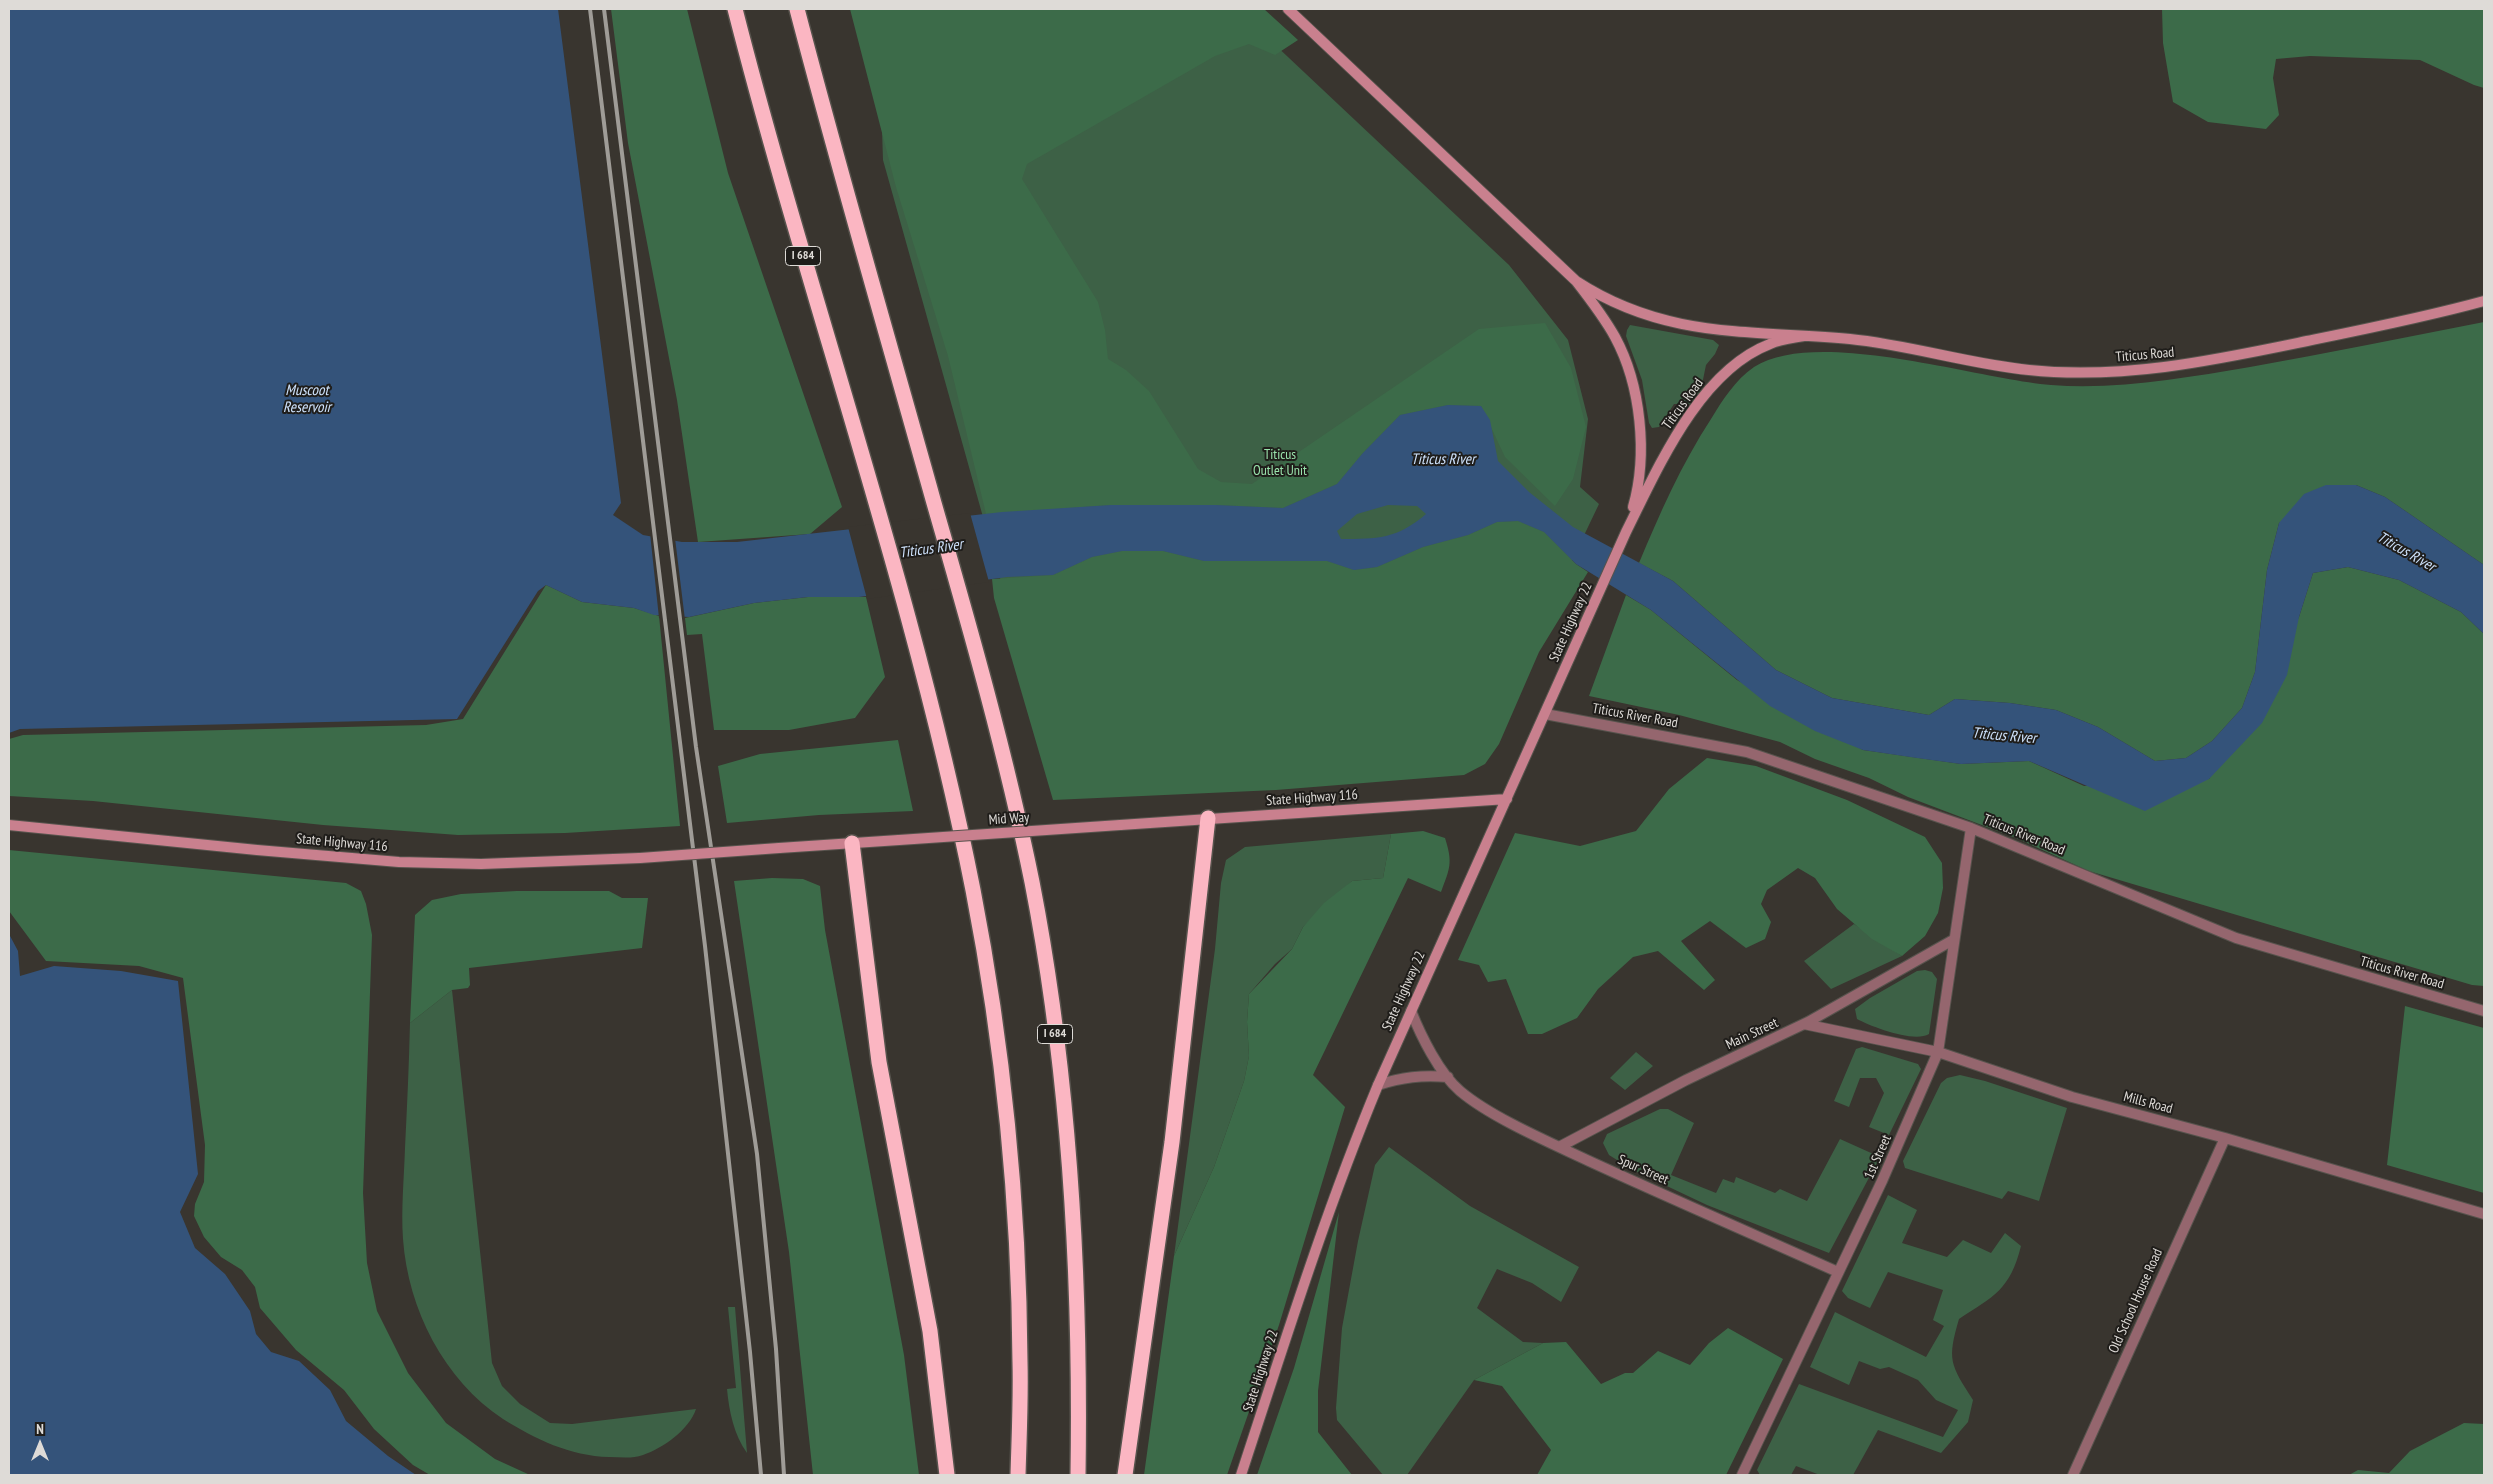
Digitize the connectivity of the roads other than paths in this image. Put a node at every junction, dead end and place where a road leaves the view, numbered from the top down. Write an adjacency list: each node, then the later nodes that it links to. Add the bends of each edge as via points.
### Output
1 (735, 9): 28 (highway, I 684, via 762,114 905,608 972,884 994,1014 1006,1120 1020,1362)
2 (797, 9): 29 (highway, I 684, via 962,601 1006,765 1032,884 1052,1005 1066,1125 1080,1362)
3 (1288, 9): 4 (main road)
4 (1576, 280): 6 (main road, Titicus Road, via 1602,298 1674,324 1748,334); 7 (main road, via 1616,339 1635,398 1641,430 1641,462 1637,494)
5 (2484, 301): 6 (main road, Titicus Road, via 2442,313 2209,362 2114,372 2028,370 1875,341)
6 (1804, 336): 7 (main road, Titicus Road, via 1770,344 1742,359 1718,380 1659,465)
7 (1626, 532): 8 (main road, State Highway 22)
8 (1545, 714): 9 (main road, State Highway 22); 13 (street, Titicus River Road, via 1747,752)
9 (1507, 799): 10 (main road, State Highway 116); 17 (main road, State Highway 22)
10 (1208, 818): 12 (main road, State Highway 116); 30 (highway, via 1172,1142)
11 (9, 825): 15 (main road, State Highway 116, bridge, via 399,862 490,864)
12 (1120, 825): 14 (main road, Mid Way, bridge)
13 (1971, 828): 16 (street, 1st Street); 18 (street, Titicus River Road, via 2236,938)
14 (852, 843): 15 (main road, Mid Way); 27 (highway, via 878,1053 930,1331)
15 (779, 848)
16 (1953, 940): 19 (street, Main Street); 20 (street, 1st Street)
17 (1411, 1011): 21 (street, Spur Street, via 1422,1037); 22 (main road, State Highway 22)
18 (2484, 1011)
19 (1804, 1024): 20 (street, Mills Road); 24 (street, Main Street, via 1686,1080)
20 (1938, 1052): 23 (street, Mills Road, via 2072,1097); 26 (street, 1st Street)
21 (1448, 1077): 22 (street, via 1416,1075); 24 (street, Spur Street, via 1482,1107)
22 (1378, 1085): 31 (main road, State Highway 22, via 1312,1260)
23 (2225, 1138): 25 (street, Mills Road); 33 (street, Old School House Road)
24 (1559, 1147): 26 (street, Spur Street)
25 (2484, 1214)
26 (1838, 1272): 32 (street, 1st Street)
27 (948, 1475)
28 (1018, 1475)
29 (1078, 1475)
30 (1125, 1475)
31 (1241, 1475)
32 (1742, 1475)
33 (2073, 1475)

